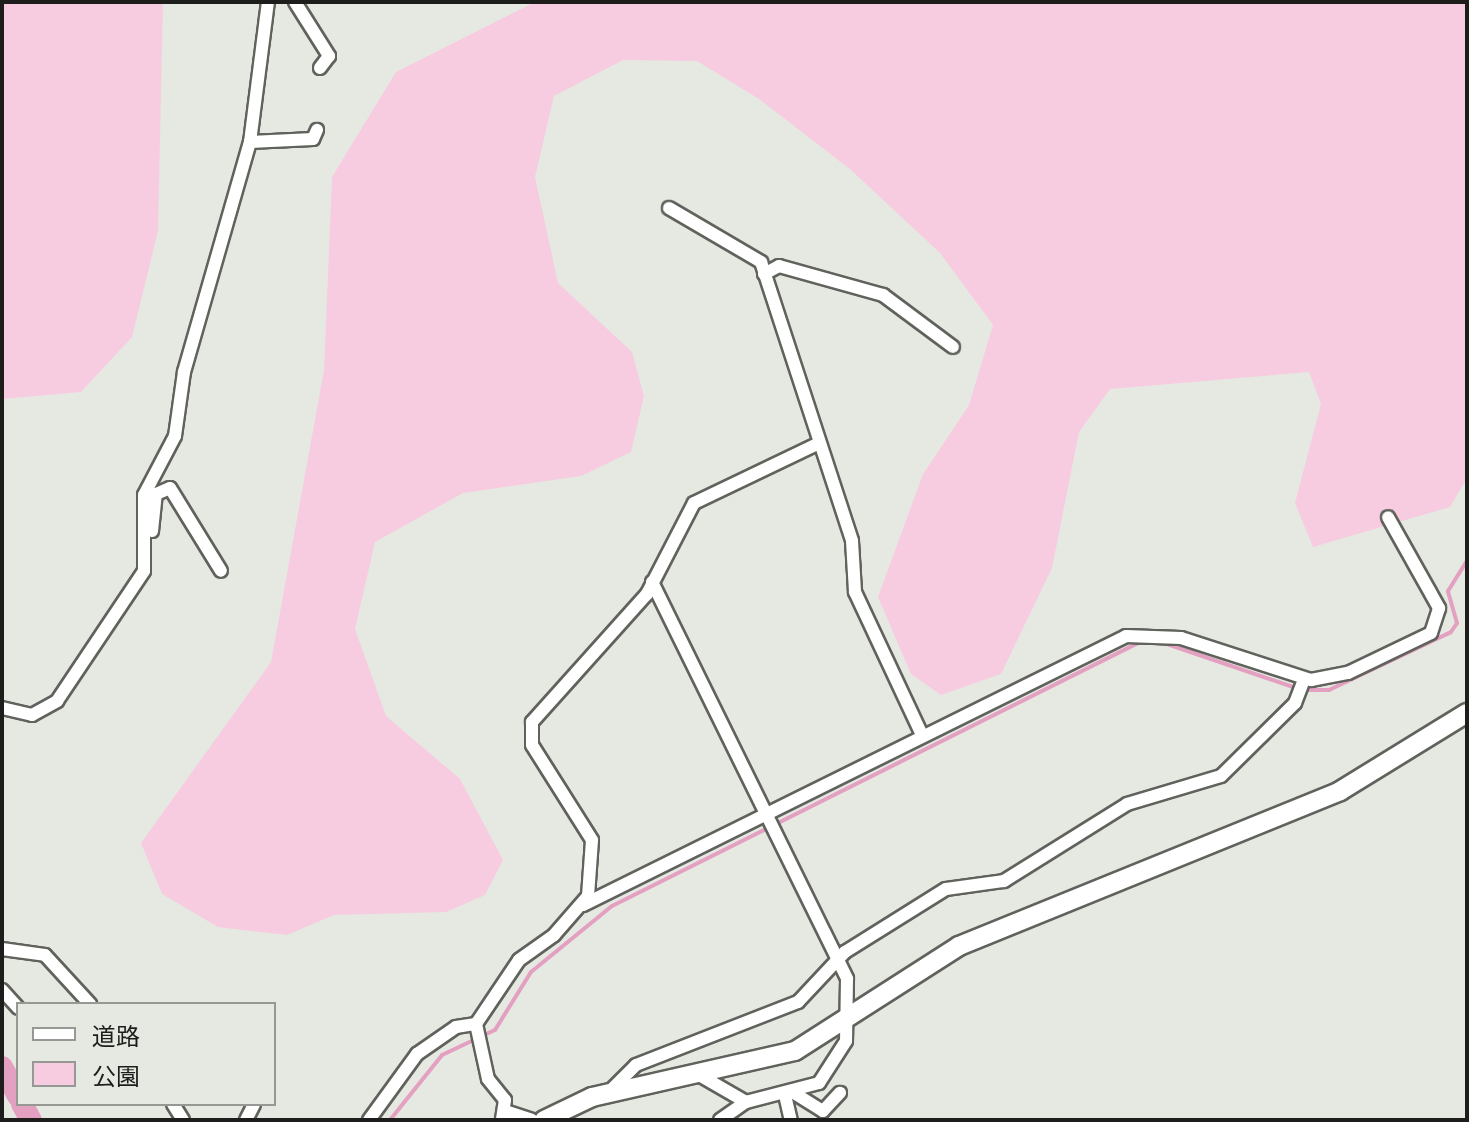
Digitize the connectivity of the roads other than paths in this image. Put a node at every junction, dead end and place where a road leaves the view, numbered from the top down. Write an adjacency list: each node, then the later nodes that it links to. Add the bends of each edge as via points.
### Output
1 (268, 2): 5 (street)
2 (295, 2): 3 (street, via 329,56)
3 (320, 68)
4 (317, 130): 5 (street, via 313,139)
5 (250, 142): 11 (street, via 184,372 175,436 144,495)
6 (669, 208): 7 (street, via 752,255)
7 (764, 274): 8 (street, via 779,266 883,295); 9 (street)
8 (953, 347)
9 (819, 443): 13 (street, via 694,503); 17 (street, via 852,541 855,592)
10 (1388, 517): 14 (street, via 1439,608 1439,626 1348,673)
11 (147, 541): 12 (street, via 156,494 170,488); 15 (street, via 144,571 57,701 32,715)
12 (221, 571)
13 (652, 582): 18 (street); 19 (street, via 582,673 532,722 532,745 592,840)
14 (1302, 687): 17 (street, via 1181,638 1135,633); 21 (street, via 1221,776 1127,804 1004,881 946,889)
15 (2, 708)
16 (1467, 713): 25 (street, via 1340,791 959,946)
17 (922, 735): 18 (street)
18 (769, 824): 19 (street); 21 (street)
19 (583, 905): 26 (street, via 519,960)
20 (2, 949): 23 (street, via 45,955)
21 (837, 960): 25 (street, via 847,979); 28 (street, via 798,1002 636,1065)
22 (2, 990): 24 (street)
23 (82, 1002)
24 (16, 1006)
25 (847, 1018): 27 (street, via 795,1051); 30 (street, via 846,1041 829,1071)
26 (479, 1034): 32 (street, via 488,1079); 33 (street, via 456,1027 417,1054)
27 (701, 1076): 28 (street); 31 (street)
28 (609, 1093): 35 (street)
29 (840, 1093): 30 (street, via 823,1111)
30 (789, 1094): 31 (street); 37 (street)
31 (746, 1102): 36 (street)
32 (504, 1116): 34 (street)
33 (369, 1120)
34 (532, 1120)
35 (544, 1120)
36 (720, 1120)
37 (791, 1120)

